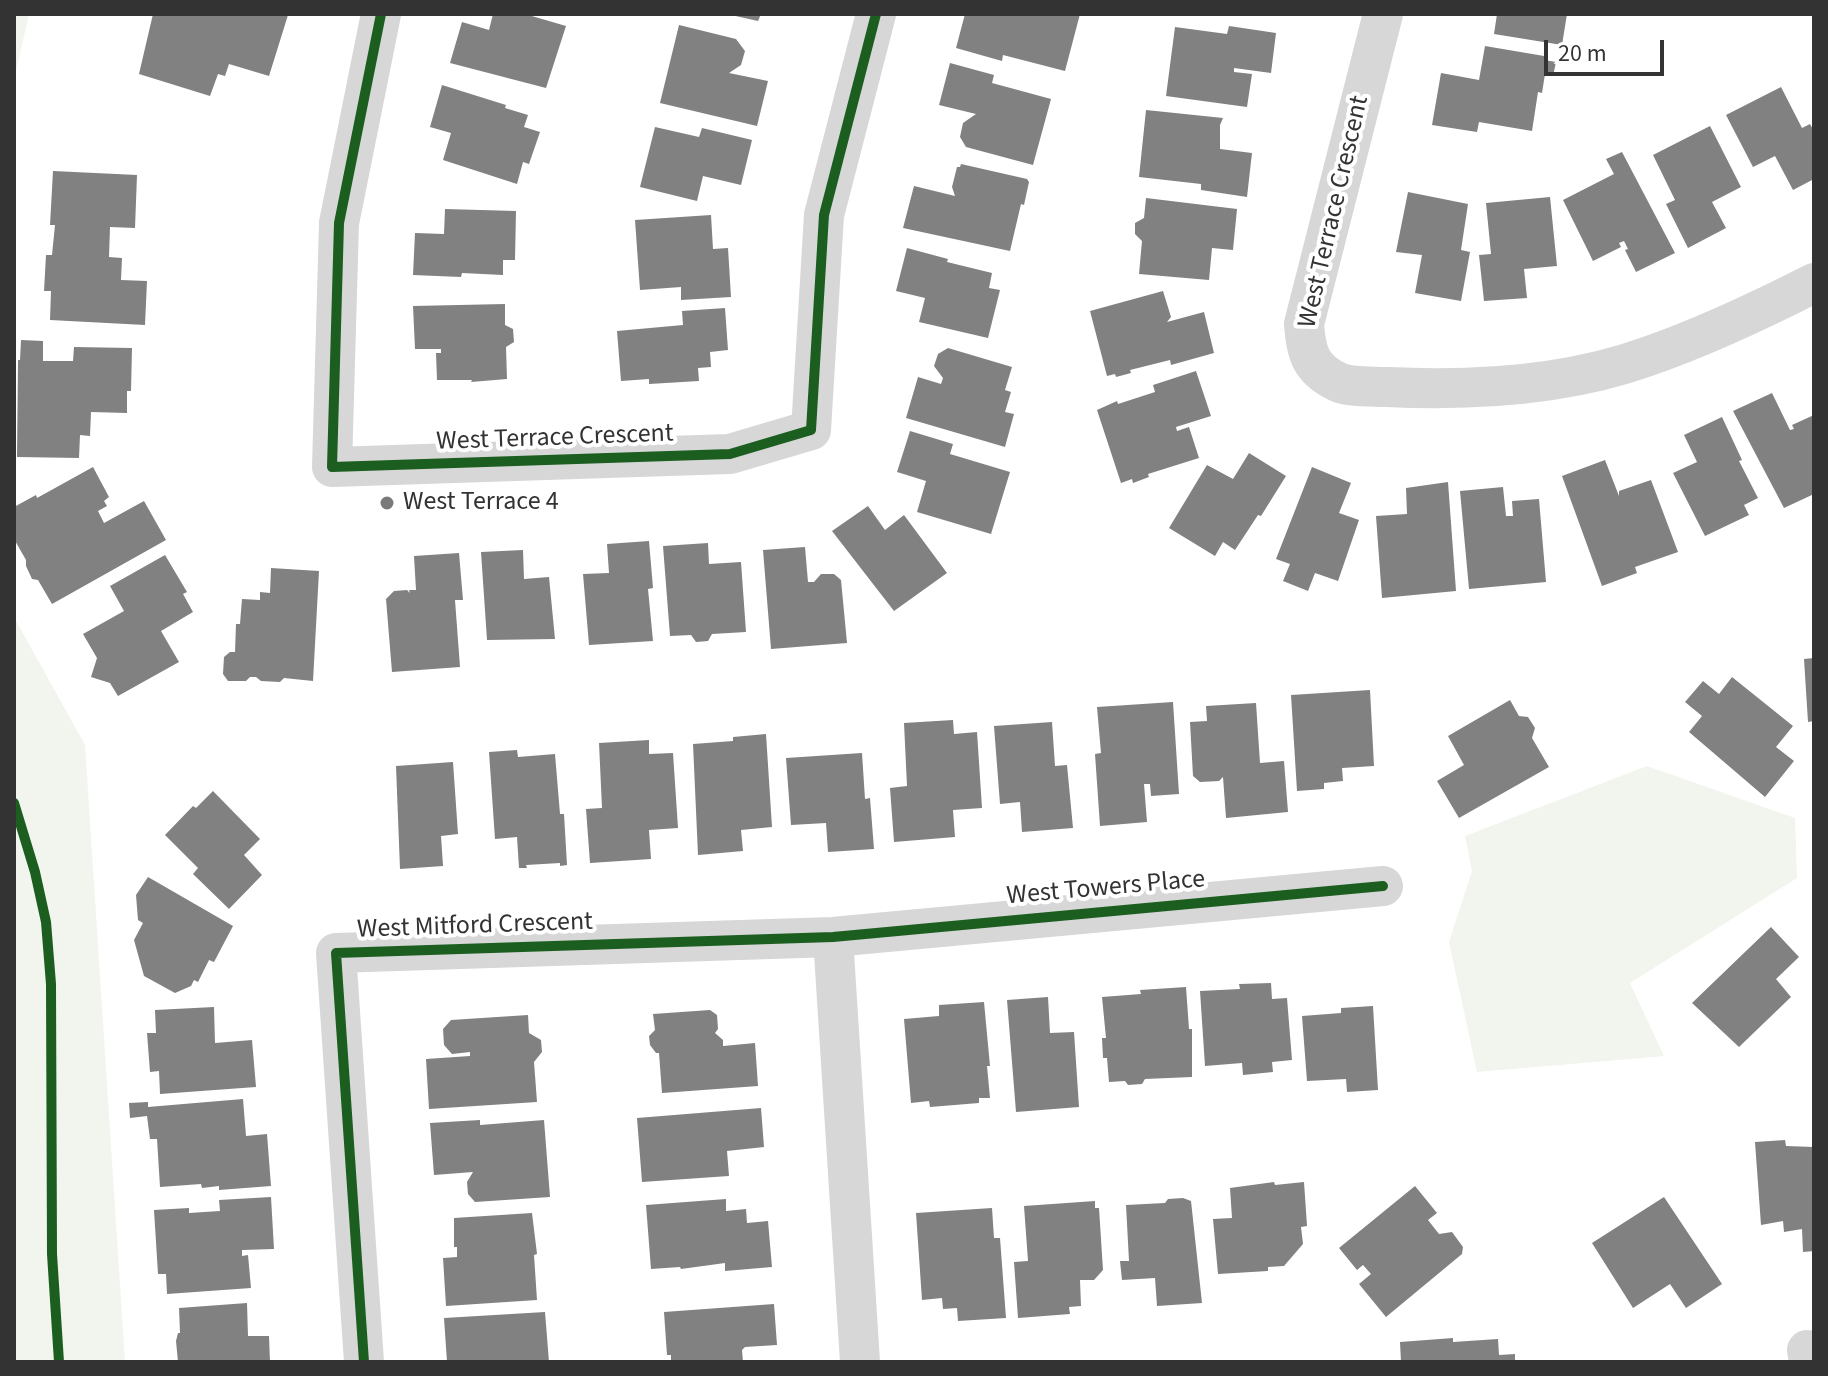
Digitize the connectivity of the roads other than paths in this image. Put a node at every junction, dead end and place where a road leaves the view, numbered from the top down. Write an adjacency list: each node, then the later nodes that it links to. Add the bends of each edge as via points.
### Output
1 (381, 14): 2 (street, West Terrace Crescent, via 339,223 332,467 730,454 811,430 824,215)
2 (876, 14)
3 (1383, 14): 4 (street, West Terrace Crescent, via 1304,324 1306,352 1319,371 1340,383 1407,388 1504,385 1584,375 1728,325)
4 (1814, 283)
5 (1383, 886): 6 (street, West Towers Place)
6 (833, 937): 7 (street, West Mitford Crescent, via 336,953); 8 (street)
7 (364, 1362)
8 (860, 1362)

